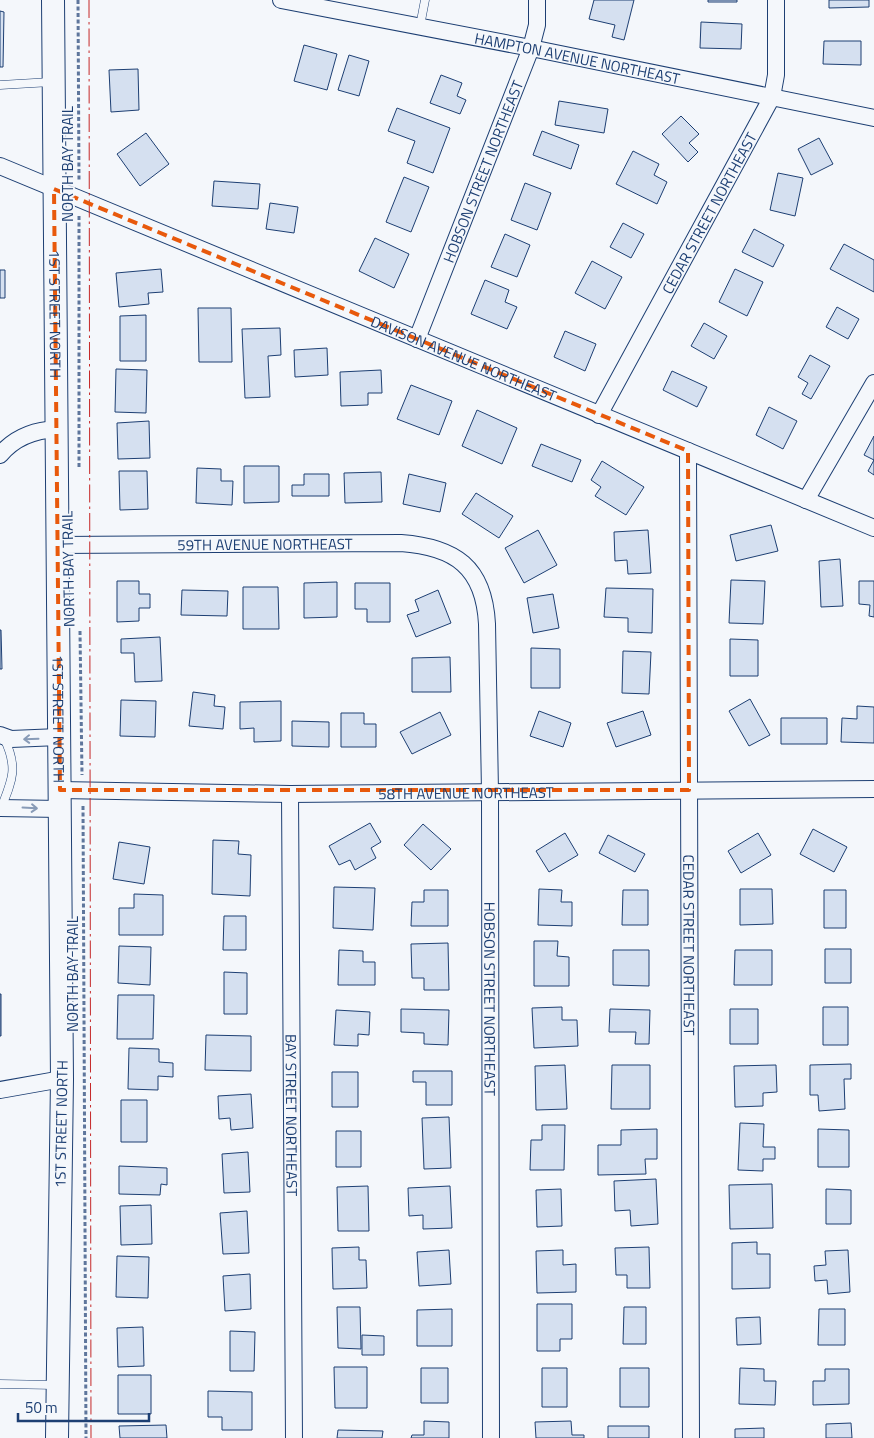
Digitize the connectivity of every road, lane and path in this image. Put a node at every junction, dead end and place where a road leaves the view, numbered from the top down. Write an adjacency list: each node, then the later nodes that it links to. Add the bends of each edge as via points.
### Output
1 (53, 0): 9 (street, 1ST STREET NORTH)
2 (78, 0): 15 (path, NORTH BAY TRAIL)
3 (281, 0): 7 (street, HAMPTON AVENUE NORTHEAST)
4 (425, 0): 7 (lane)
5 (537, 0): 8 (street, HOBSON STREET NORTHEAST, via 537,25)
6 (776, 0): 11 (street, CEDAR STREET NORTHEAST, via 776,75)
7 (420, 26): 8 (street, HAMPTON AVENUE NORTHEAST)
8 (531, 48): 11 (street, HAMPTON AVENUE NORTHEAST); 16 (street, HOBSON STREET NORTHEAST)
9 (53, 82): 10 (lane); 14 (street, 1ST STREET NORTH)
10 (0, 85)
11 (772, 97): 12 (street, HAMPTON AVENUE NORTHEAST); 18 (street, CEDAR STREET NORTHEAST)
12 (874, 118)
13 (0, 166): 14 (street, DAVISON AVENUE NORTHEAST)
14 (54, 189): 15 (street, DAVISON AVENUE NORTHEAST); 19 (street, 1ST STREET NORTH)
15 (79, 199): 16 (street, DAVISON AVENUE NORTHEAST); 22 (path, NORTH BAY TRAIL)
16 (417, 339): 18 (street, DAVISON AVENUE NORTHEAST)
17 (874, 383): 23 (street)
18 (599, 415): 20 (street, DAVISON AVENUE NORTHEAST)
19 (57, 429): 21 (street, via 23,436); 25 (street, 1ST STREET NORTH)
20 (688, 451): 23 (street, DAVISON AVENUE NORTHEAST); 31 (street, CEDAR STREET NORTHEAST)
21 (0, 455)
22 (79, 475)
23 (806, 500): 24 (street, DAVISON AVENUE NORTHEAST)
24 (874, 528)
25 (59, 545): 26 (street, 59TH AVENUE NORTHEAST, via 401,543 424,545 446,552); 29 (street, 1ST STREET NORTH)
26 (465, 565): 33 (street, HOBSON STREET NORTHEAST, via 478,583 485,601)
27 (80, 623): 32 (path, NORTH BAY TRAIL)
28 (1, 736): 29 (street, one-way to 28, via 11,739); 36 (lane, via 12,756 14,768)
29 (59, 737): 35 (street, 1ST STREET NORTH)
30 (874, 789): 31 (street, 58TH AVENUE NORTHEAST)
31 (689, 790): 33 (street, 58TH AVENUE NORTHEAST); 45 (street, CEDAR STREET NORTHEAST)
32 (82, 791): 34 (street, 58TH AVENUE NORTHEAST); 35 (street, 58TH AVENUE NORTHEAST); 42 (path, NORTH BAY TRAIL)
33 (490, 792): 34 (street, 58TH AVENUE NORTHEAST); 44 (street, HOBSON STREET NORTHEAST)
34 (290, 794): 43 (street, BAY STREET NORTHEAST)
35 (60, 799): 36 (street, 58TH AVENUE NORTHEAST, one-way to 35); 37 (street, 1ST STREET NORTH)
36 (0, 808)
37 (62, 1079): 38 (street); 40 (street, 1ST STREET NORTH)
38 (0, 1090)
39 (0, 1384): 40 (lane)
40 (57, 1384): 41 (street, 1ST STREET NORTH)
41 (57, 1438)
42 (86, 1438)
43 (294, 1438)
44 (490, 1438)
45 (691, 1438)

